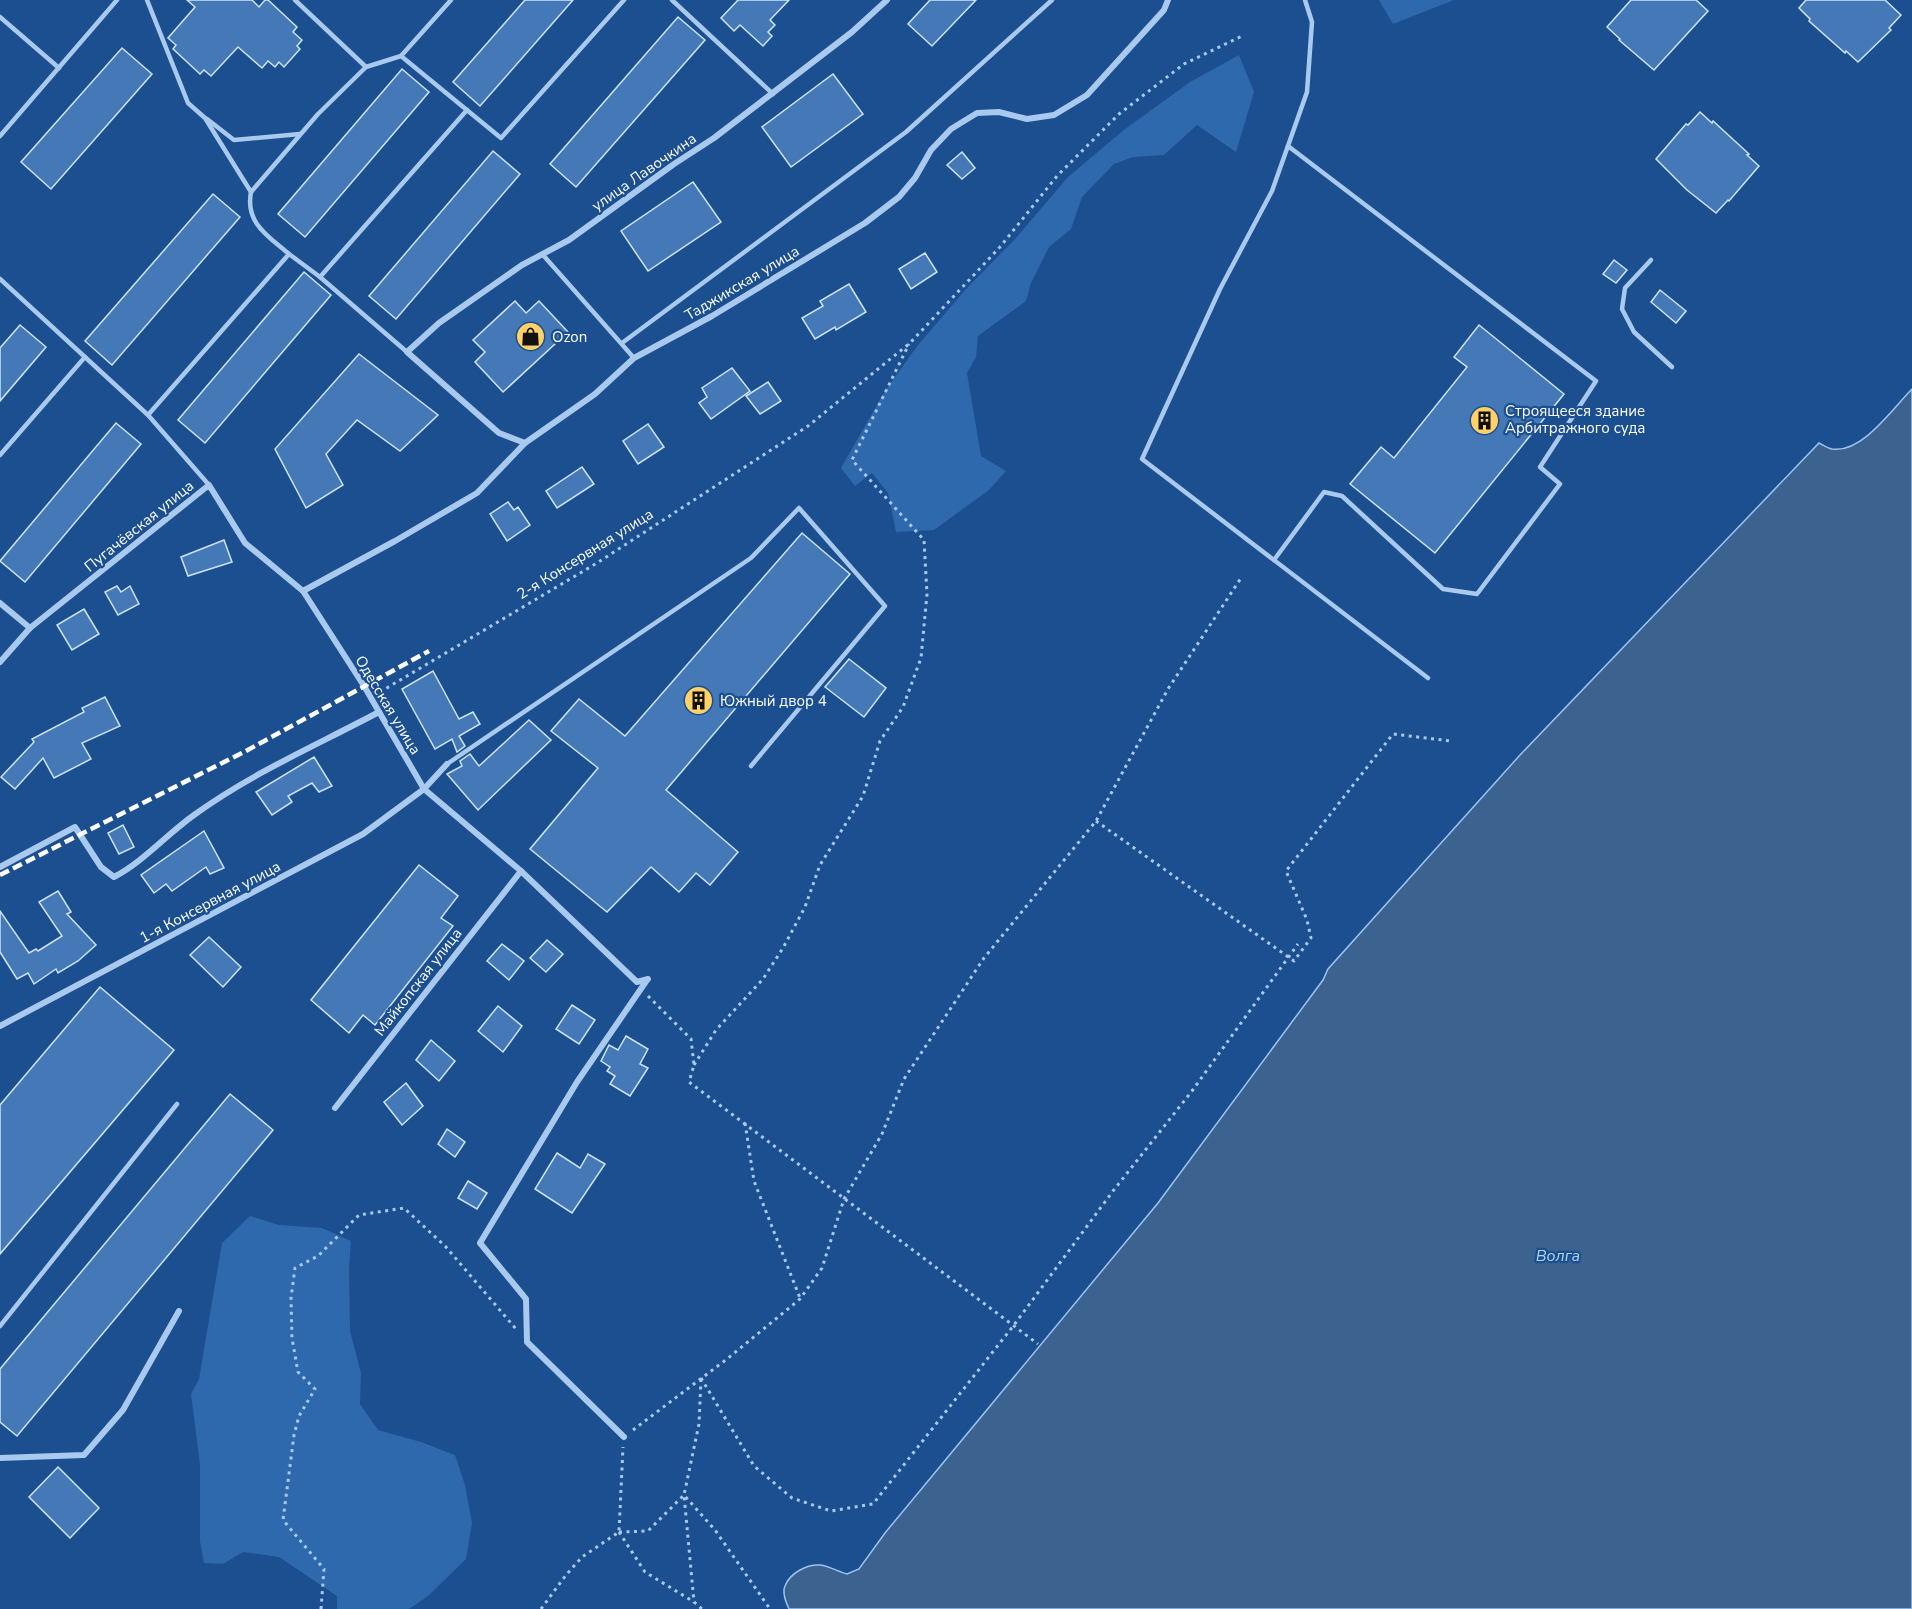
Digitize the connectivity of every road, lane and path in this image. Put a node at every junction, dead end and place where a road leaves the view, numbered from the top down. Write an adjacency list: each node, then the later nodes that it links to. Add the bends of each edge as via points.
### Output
1 (117, 0): 15 (lane)
2 (147, 0): 18 (lane, via 188,103)
3 (295, 0): 14 (lane)
4 (451, 0): 13 (lane)
5 (624, 0): 17 (lane, via 501,138)
6 (672, 0): 16 (lane)
7 (887, 0): 16 (street, улица Лавочкина)
8 (1052, 0): 28 (lane, via 906,132)
9 (1168, 0): 32 (street, Таджикская улица, via 1164,10 1087,95 1054,115 1036,118 977,113 951,129 931,150 899,197 866,223)
10 (1305, 0): 21 (lane, via 1311,22 1306,92)
11 (0, 17): 15 (lane)
12 (1244, 35): 29 (path, via 1184,64 1119,114 1057,176 1000,247)
13 (401, 56): 14 (lane); 17 (lane)
14 (366, 67): 19 (lane)
15 (59, 68): 20 (lane)
16 (772, 94): 24 (street, улица Лавочкина)
17 (467, 111): 26 (lane)
18 (205, 118): 19 (lane, via 234,140); 22 (lane)
19 (300, 134): 22 (lane)
20 (0, 136)
21 (1288, 146): 39 (lane, via 1272,191 1220,289 1142,459); 39 (lane, via 1596,381 1540,467 1560,484 1477,594 1443,589 1342,496 1324,492)
22 (251, 192): 23 (lane, via 248,205 258,228)
23 (289, 254): 26 (lane); 34 (lane)
24 (543, 255): 28 (lane); 30 (street, улица Лавочкина, via 522,265 439,323)
25 (1650, 260): 33 (lane, via 1625,288 1622,309 1634,332)
26 (320, 277): 30 (lane)
27 (0, 279): 31 (lane)
28 (622, 343): 32 (lane)
29 (910, 343): 46 (path, 2-я Консервная улица, via 808,426 597,563); 58 (path, via 852,460 924,540 927,594 921,658 903,707 880,741 863,796 820,865 805,907 783,948 763,979 716,1030)
30 (407, 352): 35 (street, via 499,433)
31 (85, 357): 34 (lane); 36 (lane)
32 (634, 358): 35 (street, Таджикская улица, via 596,394)
33 (1672, 367)
34 (148, 415): 37 (lane)
35 (525, 443): 41 (street, Таджикская улица, via 477,493)
36 (0, 455)
37 (209, 485): 38 (street, Пугачёвская улица); 43 (street, Пугачёвская улица)
38 (245, 543): 41 (street, Одесская улица)
39 (1274, 560): 45 (lane)
40 (1241, 578): 52 (path, via 1168,689)
41 (303, 591): 46 (street, Одесская улица)
42 (0, 603): 43 (street)
43 (30, 628): 44 (street, Пугачёвская улица)
44 (0, 663)
45 (1428, 678)
46 (371, 698): 47 (street, Одесская улица)
47 (379, 711): 51 (street, Одесская улица); 53 (street, via 257,773 193,815 114,877 101,867 75,827)
48 (1450, 741): 52 (path, via 1393,734 1286,871 1311,938 1294,961)
49 (447, 765): 50 (lane, via 751,558 799,508 885,606); 51 (street, 1-я Консервная улица)
50 (751, 766)
51 (424, 789): 54 (street, Одесская улица); 57 (street, 1-я Консервная улица, via 363,834)
52 (1096, 821): 62 (path, via 984,958 904,1079 882,1134 844,1199 822,1268)
53 (0, 867)
54 (521, 871): 56 (street, Одесская улица, via 637,982 648,979); 60 (street, Майкопская улица)
55 (1298, 944): 64 (path, via 1192,1091)
56 (640, 989): 58 (path, via 692,1039); 66 (street, via 577,1082 480,1243 526,1299)
57 (0, 1026)
58 (694, 1065): 61 (path, via 689,1082)
59 (177, 1104): 65 (lane)
60 (334, 1108)
61 (745, 1123): 62 (path, via 753,1181); 64 (path)
62 (800, 1299): 68 (path)
63 (179, 1311): 70 (street, via 123,1410 84,1455)
64 (1014, 1324): 67 (path); 68 (path, via 873,1504 831,1511 792,1498 754,1466)
65 (0, 1326)
66 (527, 1342): 69 (street); 74 (path, via 446,1247 404,1208 359,1215 318,1256 296,1268 291,1298 292,1338 298,1372 315,1389 299,1416 294,1435 283,1520 324,1569)
67 (1038, 1344)
68 (701, 1378): 69 (path); 71 (path, via 699,1424)
69 (624, 1437): 72 (path)
70 (0, 1458)
71 (684, 1495): 72 (path, via 648,1532); 73 (path); 77 (path, via 715,1530)
72 (619, 1532): 73 (path, via 645,1572); 75 (path, via 582,1557)
73 (694, 1602): 76 (path)
74 (321, 1609)
75 (541, 1609)
76 (702, 1609)
77 (770, 1609)

